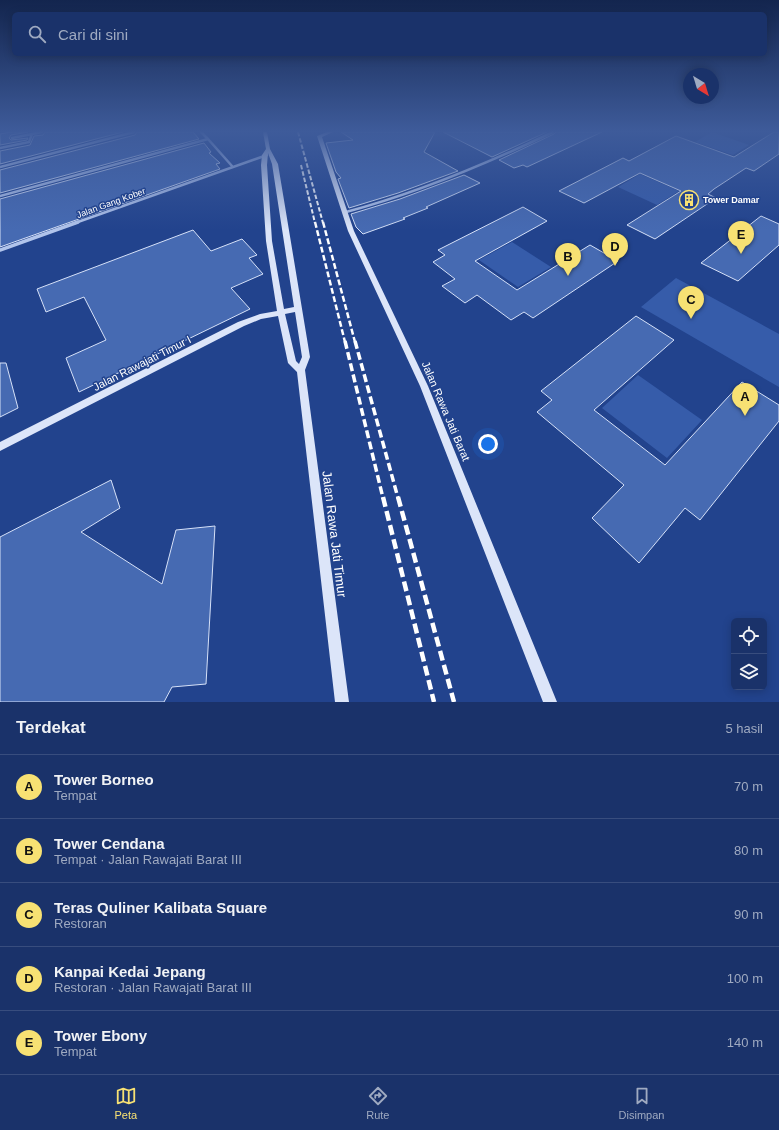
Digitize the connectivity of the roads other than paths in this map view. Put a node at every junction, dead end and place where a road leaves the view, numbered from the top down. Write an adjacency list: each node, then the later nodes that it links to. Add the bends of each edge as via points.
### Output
1 (12, 165): 9 (street)
2 (114, 165): 10 (street)
3 (236, 165): 8 (street, Jalan Gang Kober)
4 (265, 165): 14 (main road, Jalan Rawa Jati Timur, via 269,241)
5 (272, 165): 13 (main road, Jalan Rawa Jati Timur)
6 (329, 165): 11 (main road, Jalan Rawa Jati Barat)
7 (480, 165): 11 (street, via 439,183 376,205)
8 (232, 166): 12 (street, Jalan Gang Kober)
9 (0, 168)
10 (0, 196)
11 (346, 212): 18 (main road, Jalan Rawa Jati Barat, via 351,231 424,386)
12 (0, 250)
13 (298, 309): 14 (main road, Jalan Rawajati Timur I); 15 (main road, Jalan Rawa Jati Timur, via 306,357)
14 (281, 314): 15 (main road, Jalan Rawa Jati Timur, via 292,363); 16 (main road, Jalan Rawajati Timur I, via 260,317 241,324)
15 (301, 370): 17 (main road, Jalan Rawa Jati Timur)
16 (0, 447)
17 (342, 702)
18 (550, 702)

